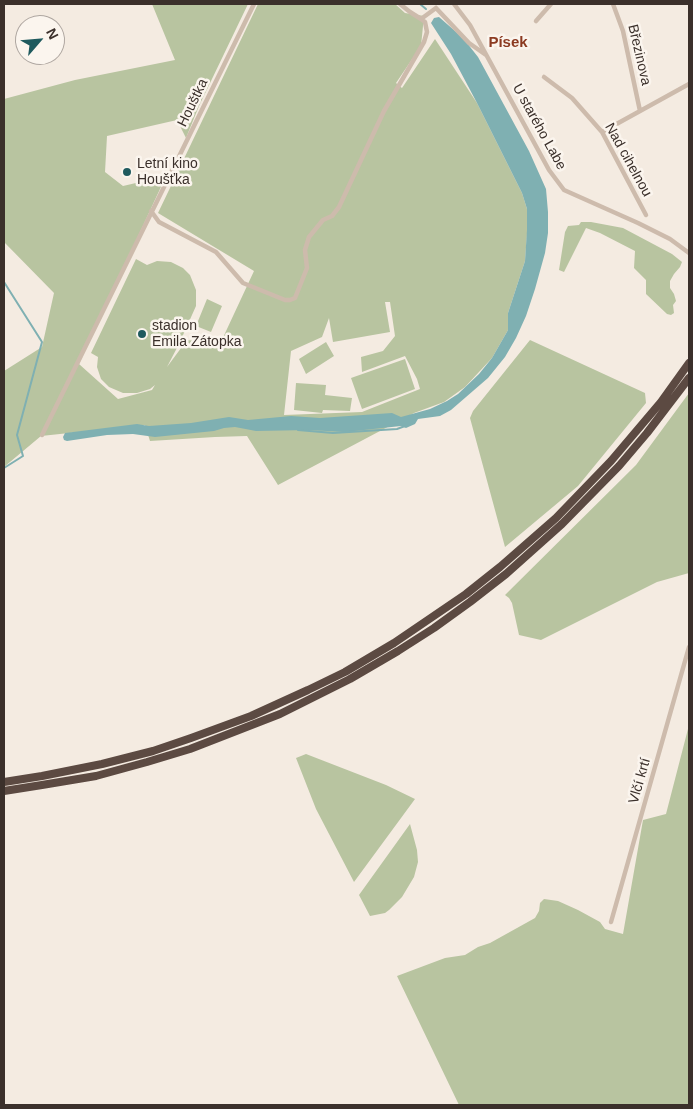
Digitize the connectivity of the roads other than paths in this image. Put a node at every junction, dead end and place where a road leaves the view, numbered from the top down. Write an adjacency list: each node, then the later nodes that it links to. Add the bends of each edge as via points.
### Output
1 (254, 4): 14 (street, Houštka)
2 (400, 4): 7 (street)
3 (454, 4): 9 (street, U starého Labe)
4 (551, 4): 8 (street)
5 (613, 4): 12 (street, Březinova, via 624,31)
6 (436, 6): 7 (street); 9 (street, via 469,43)
7 (422, 19): 14 (street, via 427,32 424,42 384,111 339,207 310,233 305,250 306,272 295,298 285,300 243,283 216,252 159,222)
8 (536, 21)
9 (488, 57): 16 (street, U starého Labe, via 545,164 564,190 670,239)
10 (544, 77): 13 (street, Nad cihelnou, via 572,98)
11 (689, 84): 12 (street)
12 (640, 111): 13 (street)
13 (602, 132): 15 (street, Nad cihelnou)
14 (151, 211): 19 (street, Houštka)
15 (646, 215)
16 (689, 253)
17 (689, 363): 21 (highway, via 611,461 556,518 500,568 394,643 315,687 224,727 153,751)
18 (689, 378): 22 (highway, via 613,473 562,524 470,602 398,651 327,690 190,749 96,776)
19 (42, 435)
20 (689, 647): 23 (street, Vlčí krtí)
21 (4, 782)
22 (4, 791)
23 (612, 922)

